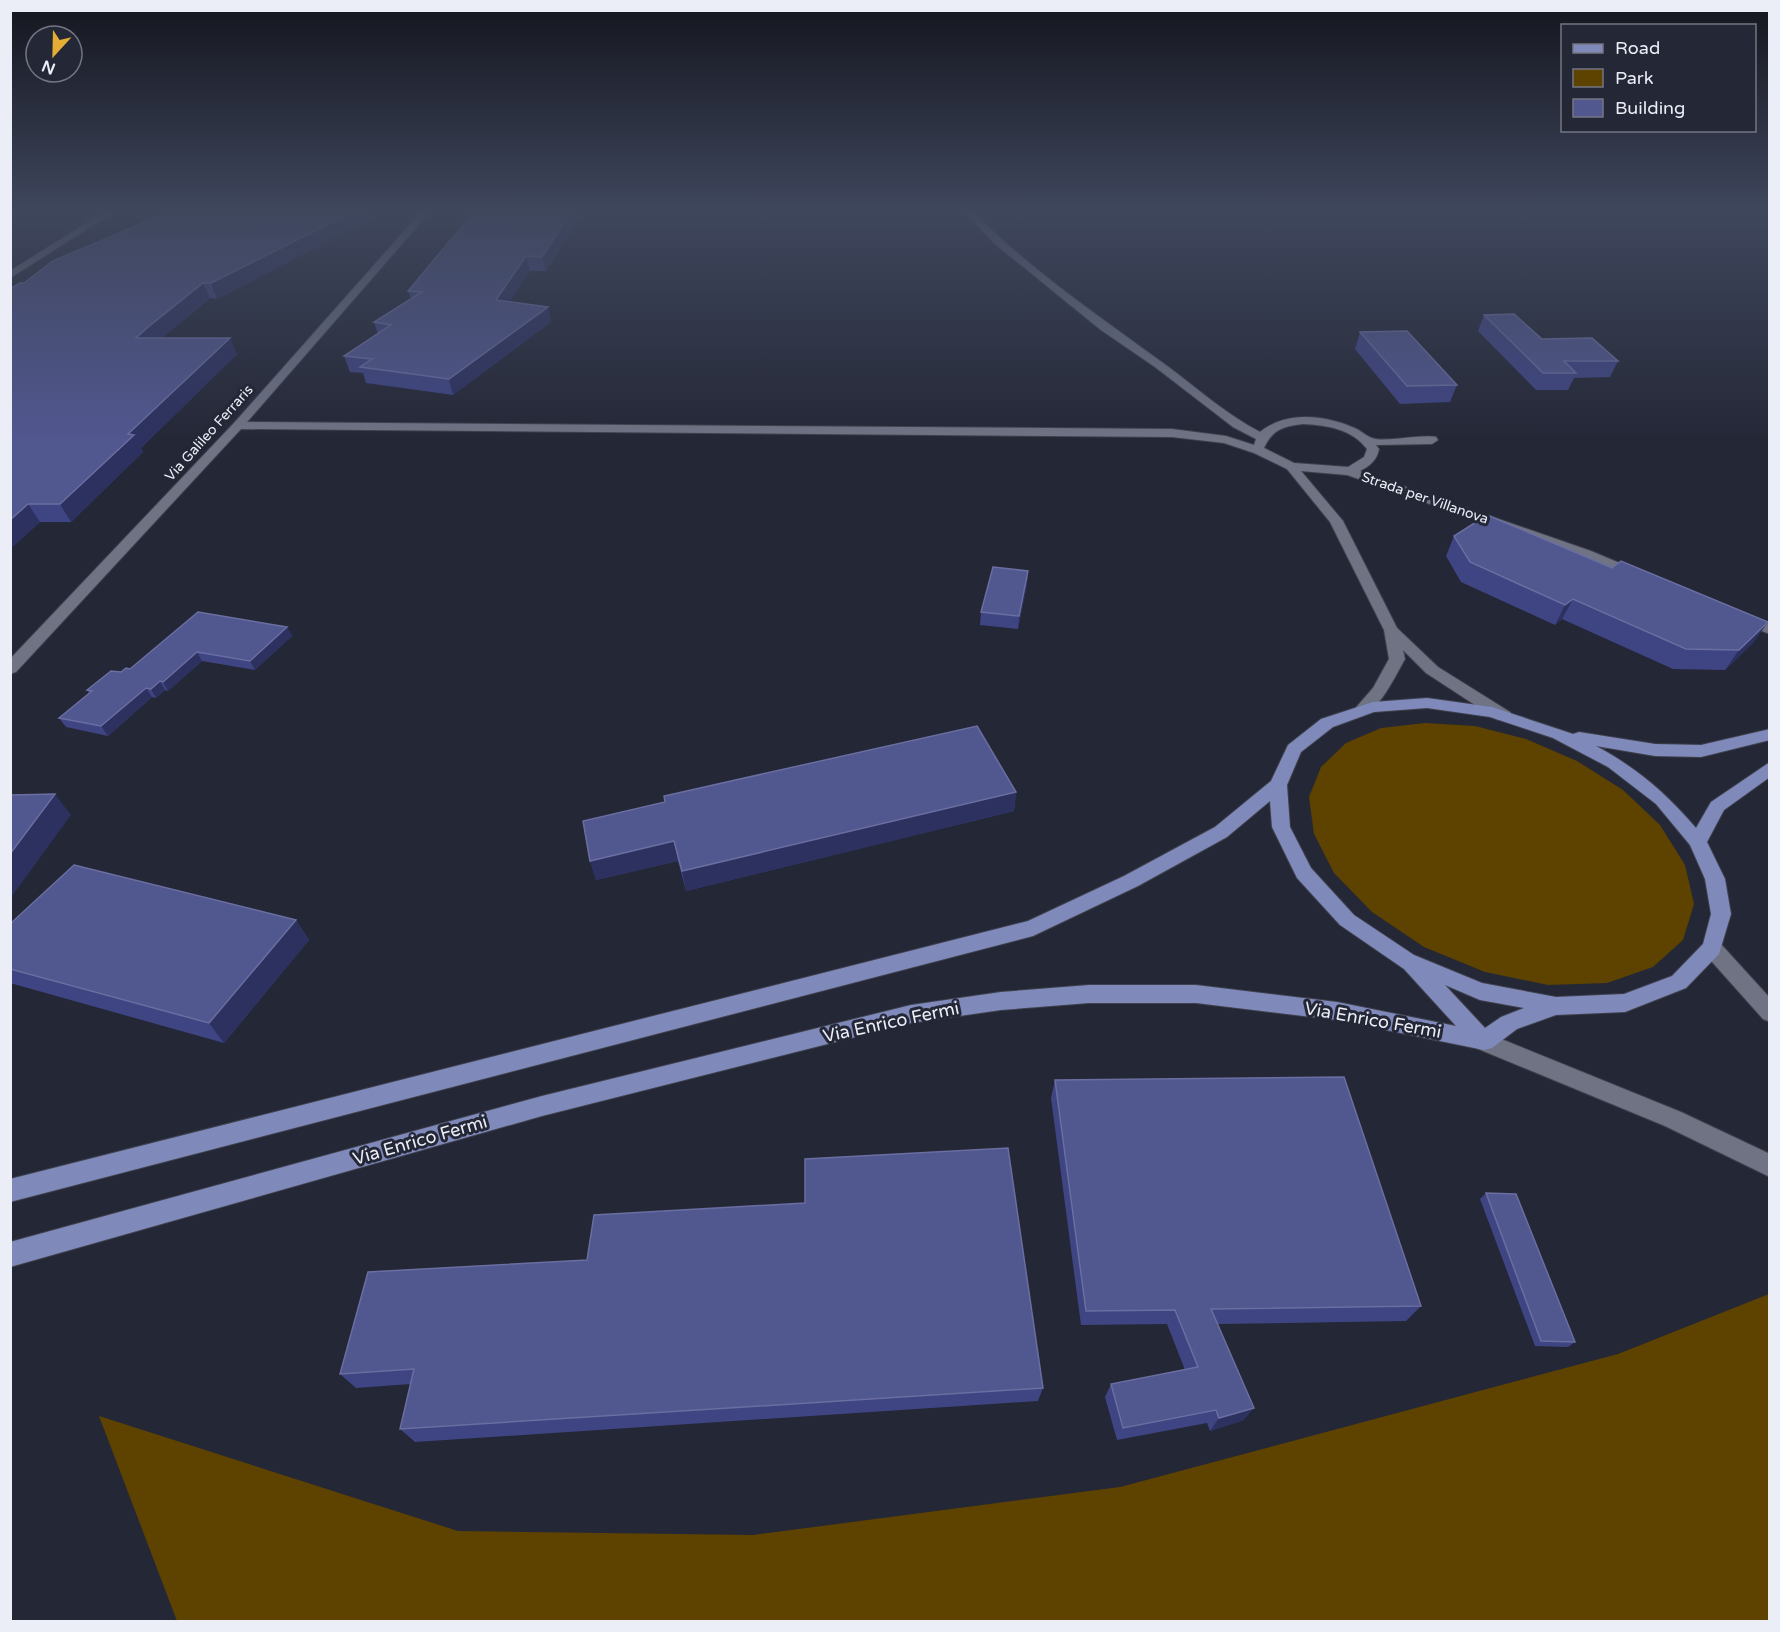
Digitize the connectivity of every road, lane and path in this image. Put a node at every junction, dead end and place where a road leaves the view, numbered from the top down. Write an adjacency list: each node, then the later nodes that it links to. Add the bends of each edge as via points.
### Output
1 (357, 288): 3 (street, Via Galileo Ferraris)
2 (1055, 288): 4 (street, via 1237,425)
3 (238, 425): 7 (street, via 1172,433 1226,440); 14 (street, Via Galileo Ferraris)
4 (1261, 436): 6 (street, via 1272,427 1297,420 1340,427); 7 (street)
5 (1432, 440): 6 (street)
6 (1368, 442): 9 (street, Strada per Villanova, via 1373,449 1371,458)
7 (1258, 450): 8 (street)
8 (1291, 466): 9 (street, Strada per Villanova); 12 (street, via 1336,521)
9 (1349, 471): 10 (street, Strada per Villanova, via 1586,554)
10 (1651, 581)
11 (1726, 612): 13 (street)
12 (1391, 630): 16 (street, via 1397,659); 17 (street, via 1432,670)
13 (1770, 630)
14 (18, 654): 15 (street, Via Galileo Ferraris)
15 (10, 669)
16 (1361, 711): 17 (main road, via 1427,703); 21 (main road, via 1327,723 1294,749)
17 (1504, 716): 18 (main road)
18 (1559, 734): 19 (main road, via 1655,750 1701,751); 22 (main road, via 1614,763 1662,800)
19 (1770, 734)
20 (1770, 768): 22 (main road, via 1717,806)
21 (1278, 785): 24 (main road, via 1281,827 1304,873 1347,920); 29 (main road, via 1221,832 1033,928)
22 (1698, 842): 23 (main road, via 1715,879 1721,914)
23 (1712, 948): 25 (main road, via 1679,982 1625,1003); 26 (street)
24 (1407, 961): 25 (main road, via 1480,991); 27 (main road)
25 (1556, 1006): 27 (main road, via 1509,1023)
26 (1770, 1013)
27 (1484, 1041): 28 (street, Via Enrico Fermi, via 1673,1119); 30 (main road, Via Enrico Fermi, via 1337,1011 1196,994 1089,994 911,1014 542,1106)
28 (1770, 1166)
29 (10, 1191)
30 (10, 1255)

